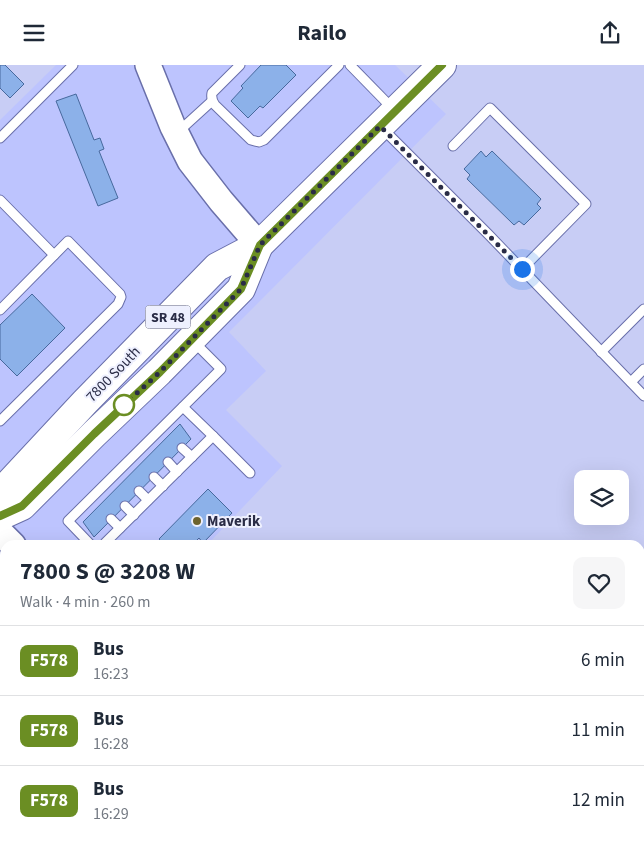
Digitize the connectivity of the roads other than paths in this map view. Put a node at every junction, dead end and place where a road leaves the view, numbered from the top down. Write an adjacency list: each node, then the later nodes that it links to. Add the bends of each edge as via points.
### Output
1 (73, 65): 10 (lane)
2 (148, 65): 9 (street)
3 (240, 65): 7 (lane, via 212,93)
4 (339, 65): 7 (lane, via 264,140 251,140)
5 (350, 65): 8 (lane)
6 (442, 65): 8 (main road, 7800 South / SR 48)
7 (212, 101): 9 (lane)
8 (388, 119): 13 (main road, 7800 South / SR 48); 15 (lane)
9 (176, 133): 13 (street, via 190,161)
10 (0, 138)
11 (452, 146): 15 (lane, via 490,108 586,204)
12 (0, 201): 14 (lane)
13 (260, 245): 18 (main road, 7800 South / SR 48, via 241,289); 44 (main road, 7800 South / SR 48, via 218,267 86,402)
14 (54, 255): 17 (lane); 24 (lane, via 68,241 121,297 118,304)
15 (522, 269): 19 (lane)
16 (644, 309): 19 (lane)
17 (0, 310)
18 (191, 340): 23 (lane, via 221,369); 50 (main road, 7800 South / SR 48, via 22,506)
19 (601, 352): 21 (lane)
20 (644, 369): 21 (lane)
21 (631, 382): 22 (lane)
22 (644, 396)
23 (184, 407): 25 (lane); 27 (lane)
24 (0, 421)
25 (162, 428): 26 (lane); 28 (lane)
26 (169, 435)
27 (213, 436): 32 (lane); 37 (lane)
28 (148, 442): 30 (lane); 31 (lane)
29 (182, 448): 32 (lane)
30 (155, 449)
31 (133, 457): 34 (lane); 35 (lane)
32 (192, 457): 36 (lane)
33 (168, 462): 36 (lane)
34 (141, 464)
35 (119, 471): 39 (lane); 40 (lane)
36 (177, 472): 41 (lane)
37 (250, 473)
38 (154, 477): 41 (lane)
39 (126, 478)
40 (104, 485): 43 (lane); 45 (lane)
41 (163, 486): 46 (lane)
42 (139, 491): 46 (lane)
43 (112, 493)
44 (0, 497)
45 (90, 499): 47 (lane); 53 (lane, via 68,521)
46 (148, 500): 49 (lane)
47 (98, 506)
48 (125, 506): 49 (lane)
49 (134, 515): 52 (lane)
50 (0, 516)
51 (111, 519): 52 (lane)
52 (120, 528): 54 (lane)
53 (86, 540)
54 (109, 540)

